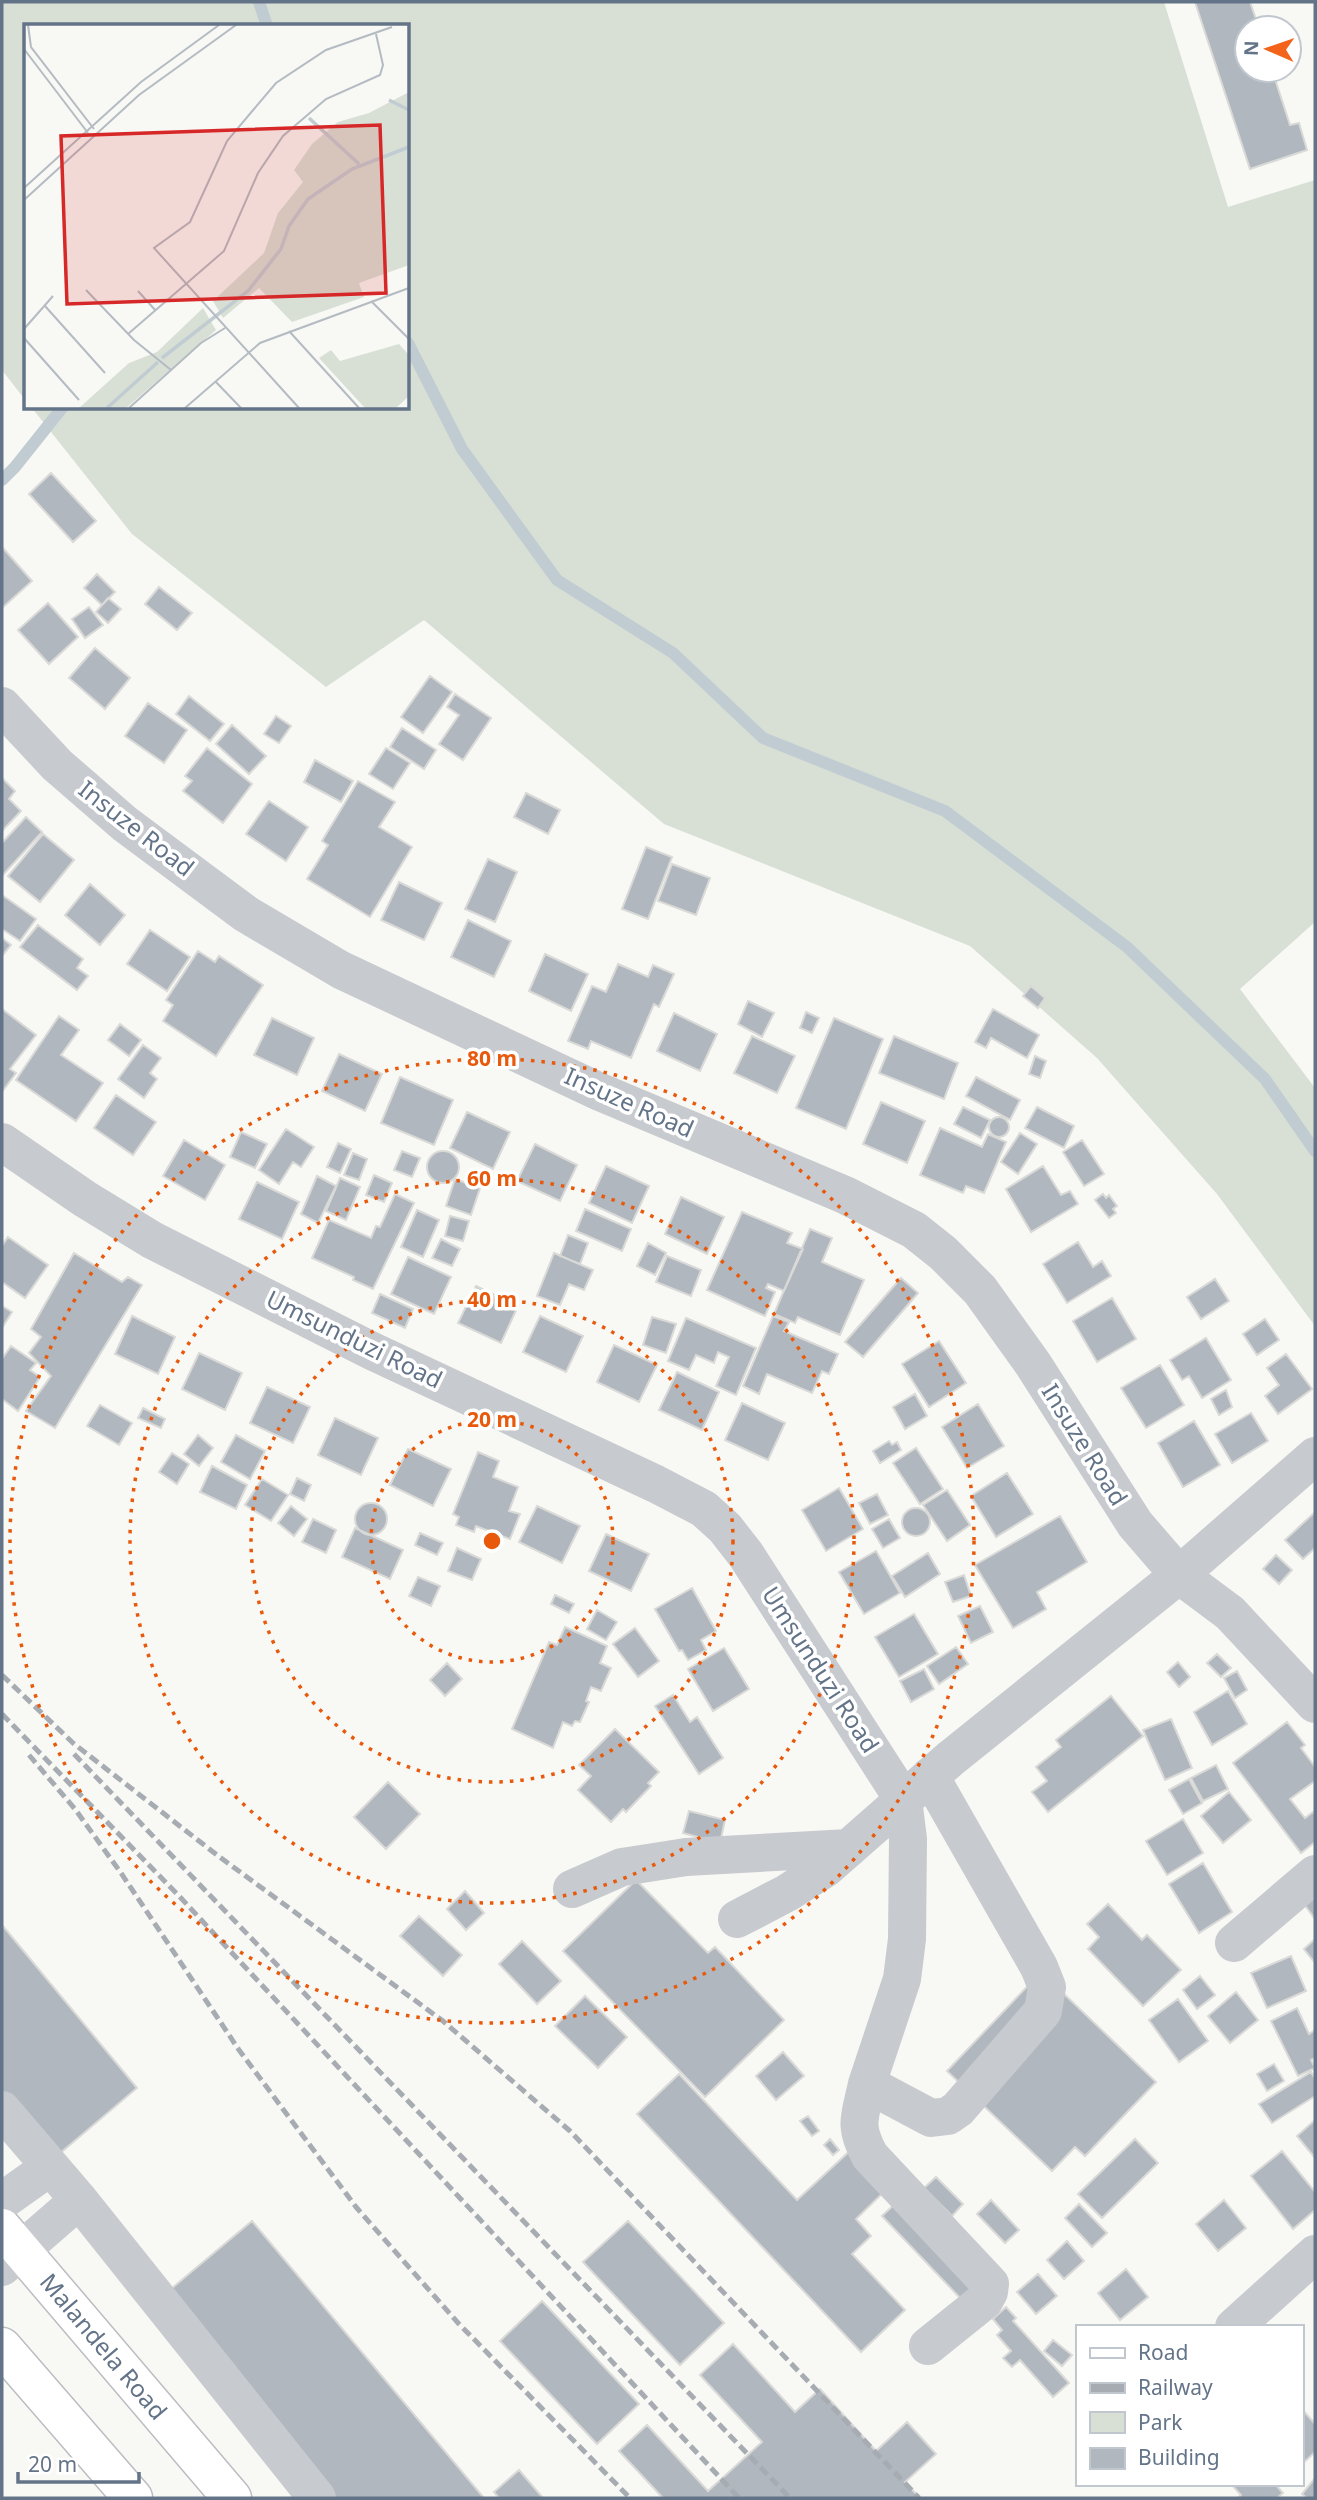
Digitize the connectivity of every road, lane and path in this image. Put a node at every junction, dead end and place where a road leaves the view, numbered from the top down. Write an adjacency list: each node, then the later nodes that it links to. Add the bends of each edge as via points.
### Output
1 (2, 706): 4 (street, Insuze Road, via 57,765 125,824 246,914 341,970 600,1092 845,1195 914,1230 980,1290 1135,1524)
2 (2, 1142): 6 (street, Umsunduzi Road, via 152,1240 704,1509 746,1555)
3 (1315, 1456): 4 (street)
4 (1179, 1575): 5 (street, Insuze Road, via 1230,1613); 6 (street)
5 (1315, 1704)
6 (916, 1788): 7 (street); 12 (street, Umsunduzi Road, via 908,1839 902,1979); 12 (street, Umsunduzi Road, via 1039,1967 1047,1987 1043,2011 948,2116 931,2118)
7 (849, 1848): 9 (street, via 686,1857 622,1867); 10 (street, via 816,1874)
8 (1315, 1874): 11 (street)
9 (572, 1889)
10 (737, 1919)
11 (1234, 1942)
12 (867, 2084): 20 (street, via 858,2128 870,2156 990,2284 985,2301)
13 (2, 2110): 14 (street)
14 (50, 2167): 15 (street); 16 (street)
15 (79, 2200): 17 (street); 24 (street)
16 (2, 2201)
17 (8, 2248): 23 (main road, Malandela Road)
18 (1315, 2254): 19 (street)
19 (1236, 2325)
20 (928, 2346)
21 (2, 2347): 22 (main road)
22 (133, 2498)
23 (232, 2498)
24 (317, 2498)

